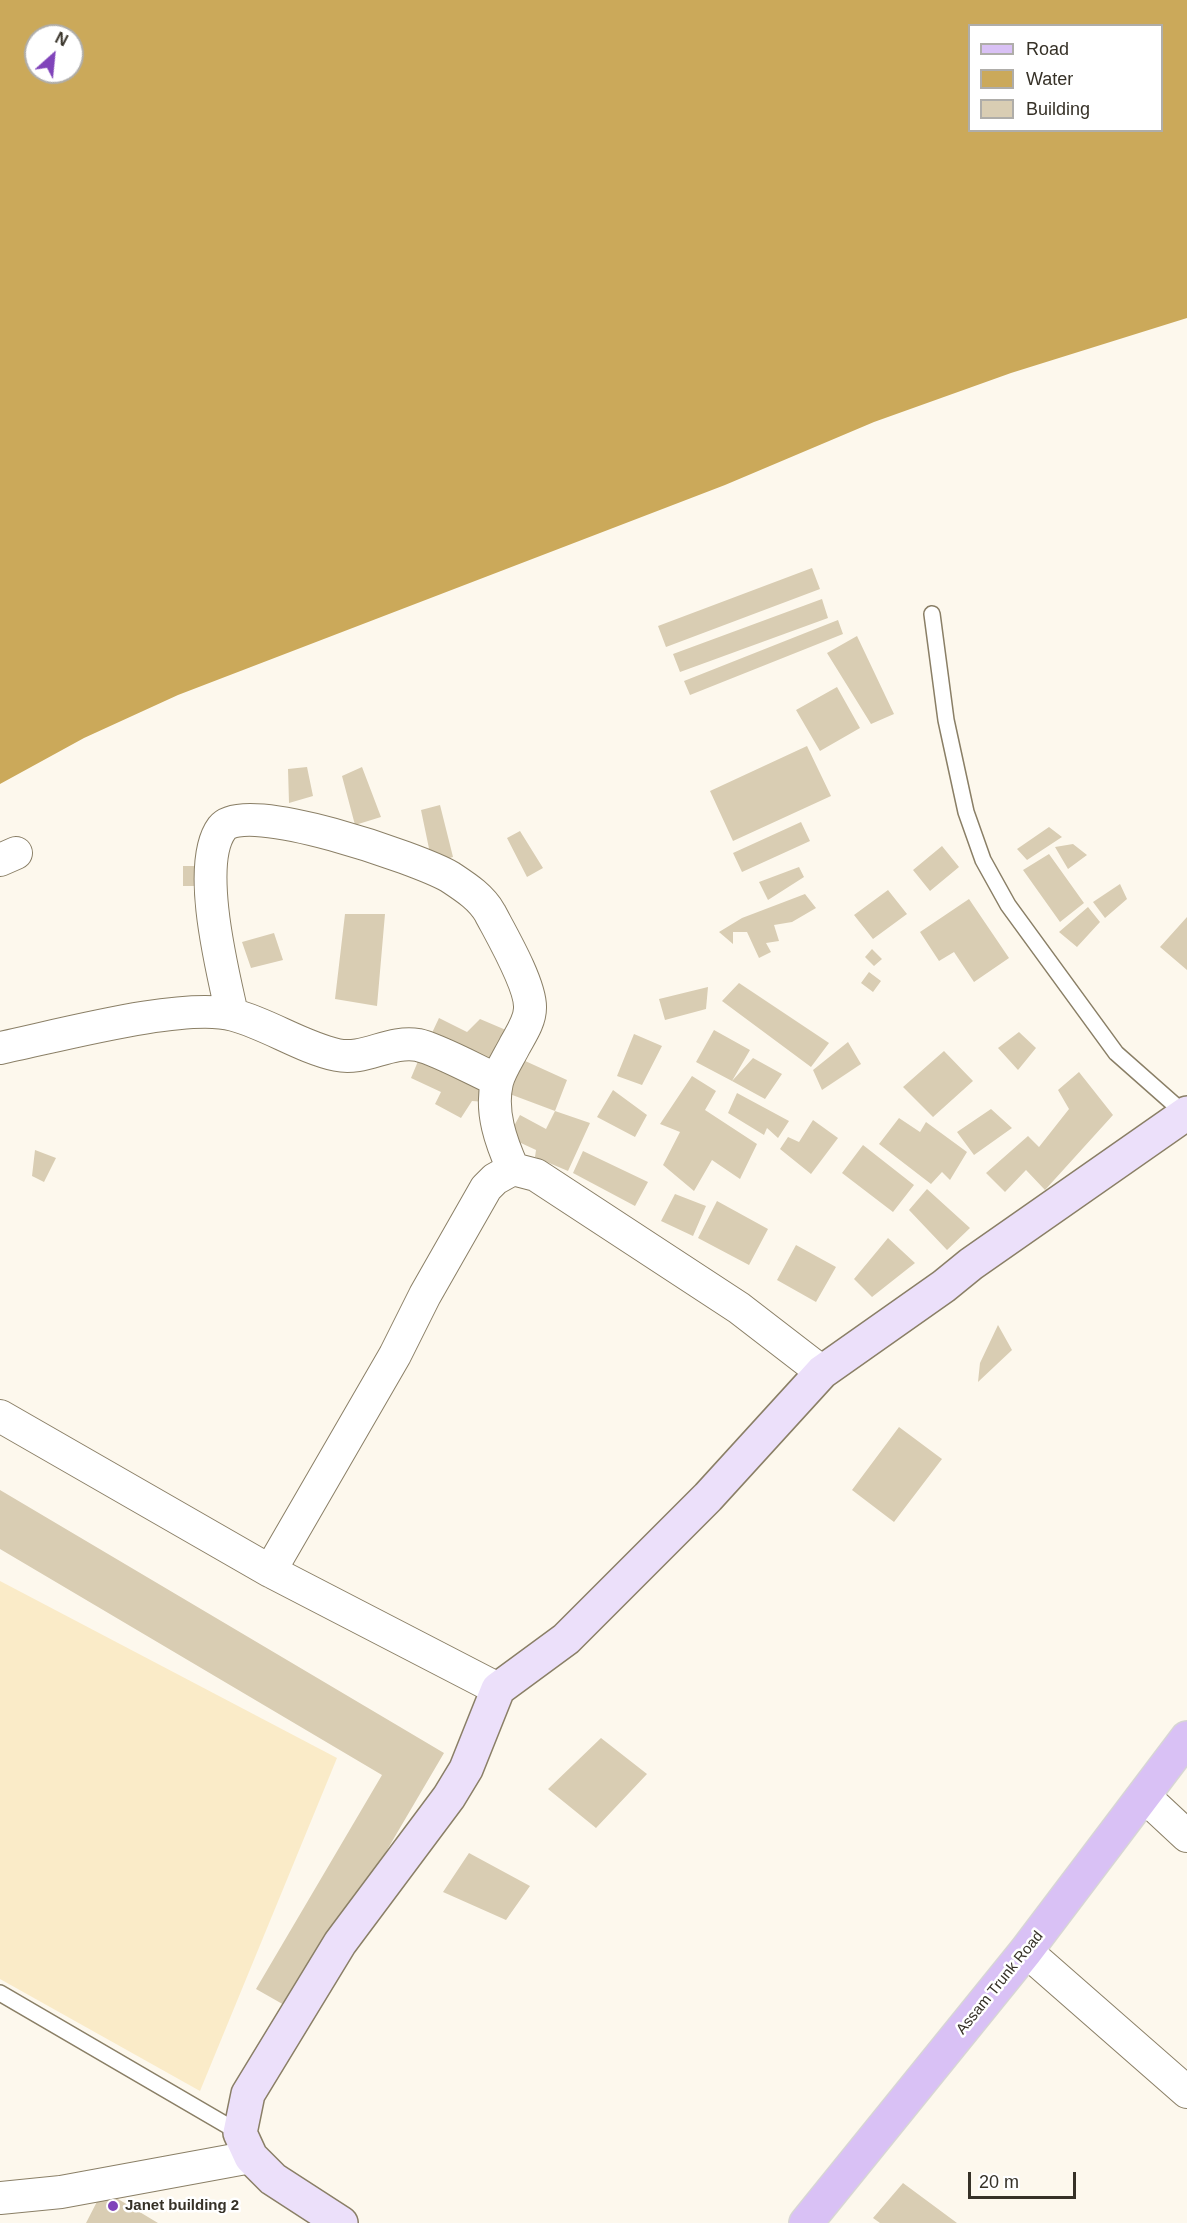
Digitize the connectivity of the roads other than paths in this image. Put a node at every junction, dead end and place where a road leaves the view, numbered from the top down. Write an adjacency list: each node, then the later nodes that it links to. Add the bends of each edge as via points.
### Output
1 (932, 614): 5 (lane, via 946,720 966,812 982,860 1014,914 1116,1053)
2 (232, 1014): 3 (street, via 157,1017); 4 (street, via 338,1056 418,1045); 4 (street, via 211,896 211,860 216,837 223,825 238,819 269,820 315,830 411,859 448,876 482,901 513,959 531,1008)
3 (0, 1048)
4 (497, 1080): 6 (street, via 496,1122)
5 (1186, 1114): 7 (street)
6 (513, 1169): 7 (street, via 546,1181 739,1308); 9 (street, via 486,1188)
7 (822, 1372): 10 (street, via 708,1497 566,1639)
8 (0, 1416): 9 (street)
9 (270, 1571): 10 (street)
10 (498, 1689): 17 (street, via 466,1769 449,1797 340,1943 248,2094)
11 (1187, 1738): 12 (main road, Assam Trunk Road)
12 (1144, 1796): 13 (street); 14 (main road, Assam Trunk Road)
13 (1187, 1836)
14 (1026, 1951): 16 (street); 20 (main road, Assam Trunk Road)
15 (0, 1993): 17 (lane)
16 (1187, 2092)
17 (245, 2145): 18 (street, via 180,2168 61,2192); 19 (street, via 273,2179)
18 (0, 2198)
19 (341, 2223)
20 (806, 2223)

